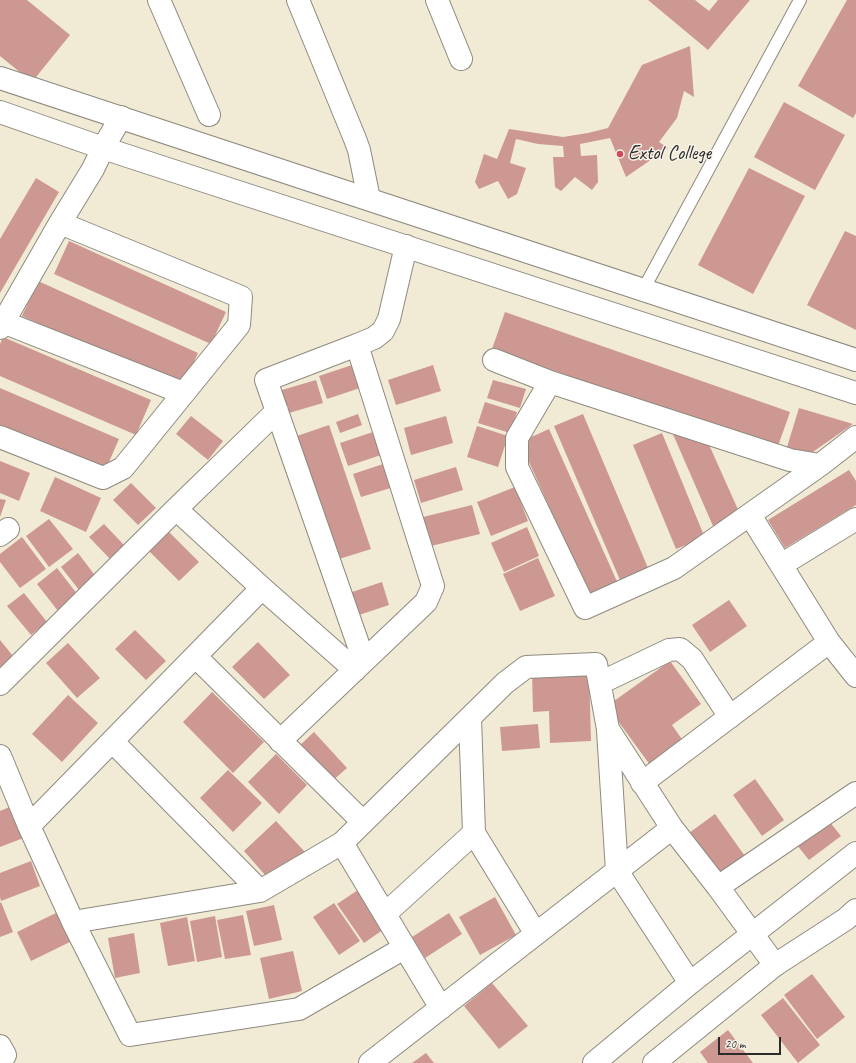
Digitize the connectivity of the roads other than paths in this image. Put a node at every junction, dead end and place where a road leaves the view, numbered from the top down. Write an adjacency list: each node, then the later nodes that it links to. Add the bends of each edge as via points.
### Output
1 (159, 0): 8 (street)
2 (298, 0): 11 (street, via 359,150)
3 (437, 0): 5 (street)
4 (800, 0): 14 (lane)
5 (461, 59)
6 (0, 78): 9 (street)
7 (0, 112): 10 (street)
8 (209, 115)
9 (121, 117): 10 (street); 11 (street)
10 (103, 148): 12 (street); 13 (street)
11 (369, 199): 14 (street)
12 (60, 224): 15 (street); 20 (street, via 241,297 239,325)
13 (406, 246): 16 (street, via 389,319 383,331 374,338); 21 (street)
14 (643, 290): 18 (street)
15 (2, 325): 20 (street)
16 (356, 345): 22 (street, via 266,380); 33 (street, via 433,586 426,602)
17 (494, 360): 19 (street)
18 (856, 360)
19 (550, 382): 25 (street, via 790,460); 27 (street, via 517,438 517,467 585,608 674,568)
20 (183, 393): 23 (street, via 123,468 103,478)
21 (856, 393)
22 (277, 411): 26 (street); 33 (street)
23 (0, 437)
24 (856, 437): 25 (street)
25 (820, 465): 27 (street)
26 (176, 509): 30 (street); 36 (street)
27 (750, 515): 29 (street)
28 (856, 519): 29 (street)
29 (780, 565): 31 (street)
30 (262, 588): 32 (street); 33 (street)
31 (829, 642): 34 (street); 37 (street)
32 (196, 657): 40 (street); 41 (street)
33 (360, 666): 40 (street)
34 (856, 676)
35 (600, 683): 37 (street, via 669,650 680,649 692,659); 38 (street, via 596,664 526,667); 39 (street)
36 (0, 684)
37 (730, 717): 43 (street)
38 (470, 718): 46 (street); 49 (street)
39 (608, 729): 43 (street); 52 (street)
40 (280, 741): 46 (street)
41 (113, 742): 47 (street); 54 (street)
42 (0, 756): 44 (street)
43 (642, 783): 48 (street)
44 (6, 790): 47 (street)
45 (856, 793): 53 (street)
46 (362, 822): 50 (street)
47 (29, 826): 57 (street)
48 (672, 828): 52 (street); 53 (street)
49 (474, 833): 56 (street); 58 (street)
50 (342, 842): 54 (street); 56 (street)
51 (856, 853): 59 (street)
52 (617, 871): 58 (street); 62 (street)
53 (718, 887): 59 (street)
54 (260, 891): 57 (street)
55 (856, 910): 61 (street)
56 (384, 914): 60 (street)
57 (74, 922): 60 (street, via 130,1035 299,1009)
58 (536, 934): 63 (street)
59 (752, 935): 61 (street); 62 (street)
60 (404, 948): 63 (street)
61 (775, 966): 66 (street)
62 (690, 983): 65 (street)
63 (441, 1008): 64 (street)
64 (370, 1063)
65 (594, 1063)
66 (654, 1063)

